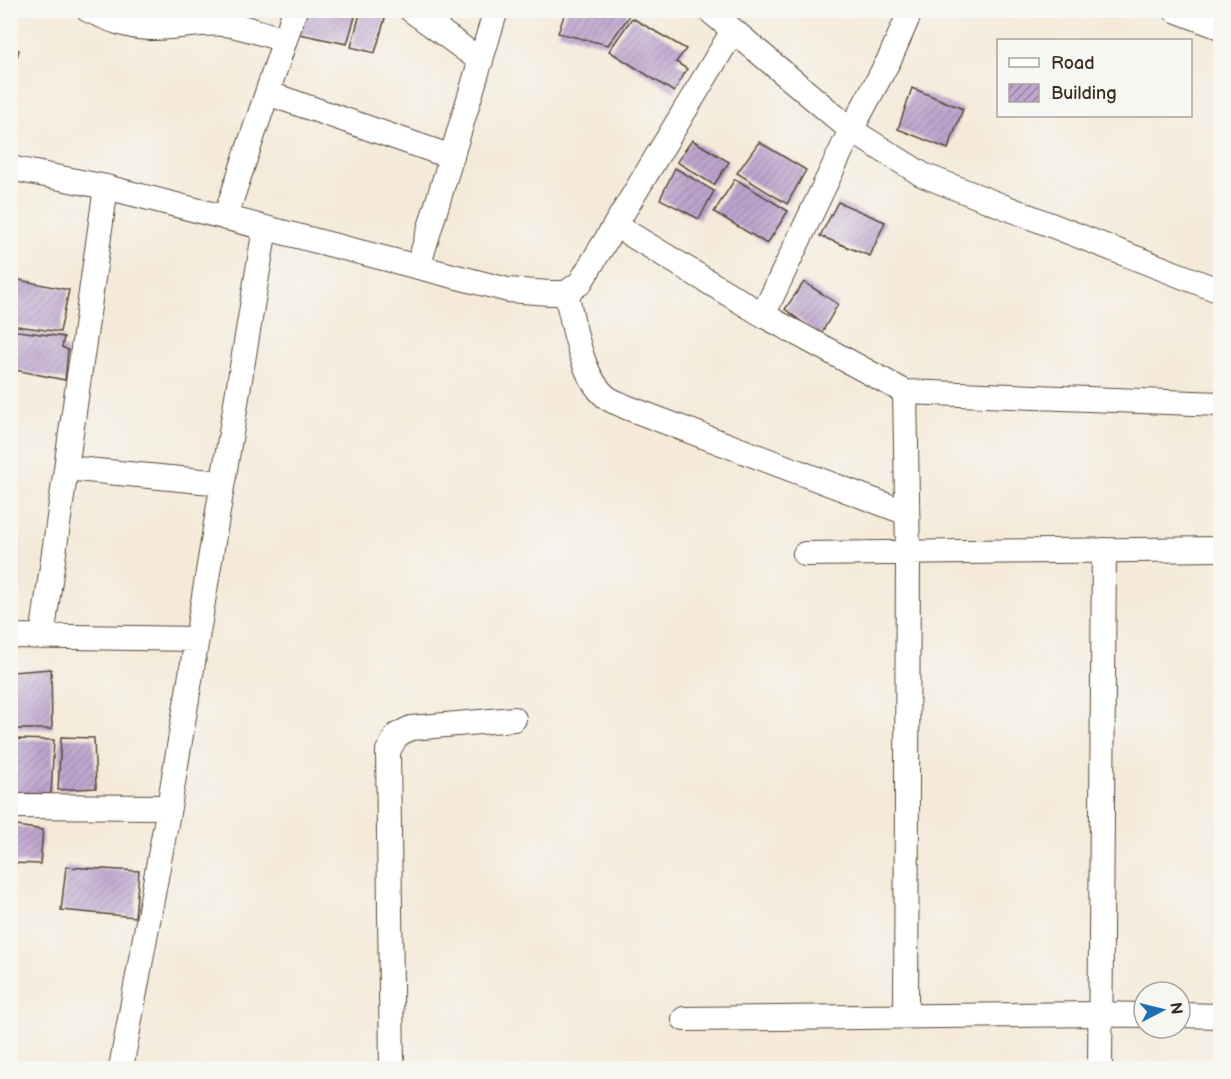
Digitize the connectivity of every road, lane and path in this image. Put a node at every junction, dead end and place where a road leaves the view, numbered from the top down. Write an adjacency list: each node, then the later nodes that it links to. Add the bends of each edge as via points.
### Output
1 (88, 10): 10 (street, via 133,27 226,24)
2 (295, 10): 10 (street)
3 (411, 10): 11 (street)
4 (496, 10): 11 (street)
5 (709, 10): 9 (street)
6 (910, 10): 13 (street, via 890,58)
7 (1175, 10): 8 (street)
8 (1221, 27)
9 (733, 31): 13 (street); 18 (street)
10 (284, 40): 12 (street)
11 (480, 61): 14 (street)
12 (267, 93): 14 (street); 17 (street)
13 (851, 130): 21 (street, via 923,175); 23 (street)
14 (452, 157): 20 (street)
15 (10, 168): 16 (street)
16 (106, 188): 17 (street); 26 (street)
17 (225, 218): 19 (street)
18 (615, 225): 22 (street, via 580,283); 23 (street)
19 (265, 228): 20 (street); 27 (street)
20 (418, 267): 22 (street, via 508,290)
21 (1221, 291)
22 (566, 293): 28 (street, via 585,366 608,398)
23 (763, 315): 24 (street)
24 (905, 392): 25 (street); 28 (street)
25 (1221, 404)
26 (66, 468): 27 (street); 34 (street)
27 (222, 483): 35 (street)
28 (907, 513): 31 (street)
29 (1221, 549): 30 (street)
30 (1104, 550): 31 (street); 39 (street)
31 (908, 552): 32 (street); 42 (street)
32 (805, 554)
33 (10, 636): 34 (street)
34 (42, 637): 35 (street)
35 (197, 639): 38 (street)
36 (514, 719): 46 (street, via 411,728 396,735 388,751)
37 (10, 806): 38 (street)
38 (169, 807): 45 (street)
39 (1101, 1014): 40 (street); 42 (street); 47 (street)
40 (1132, 1015)
41 (1192, 1015): 43 (street)
42 (906, 1016): 44 (street)
43 (1221, 1016)
44 (684, 1019)
45 (121, 1068)
46 (392, 1068)
47 (1100, 1068)

